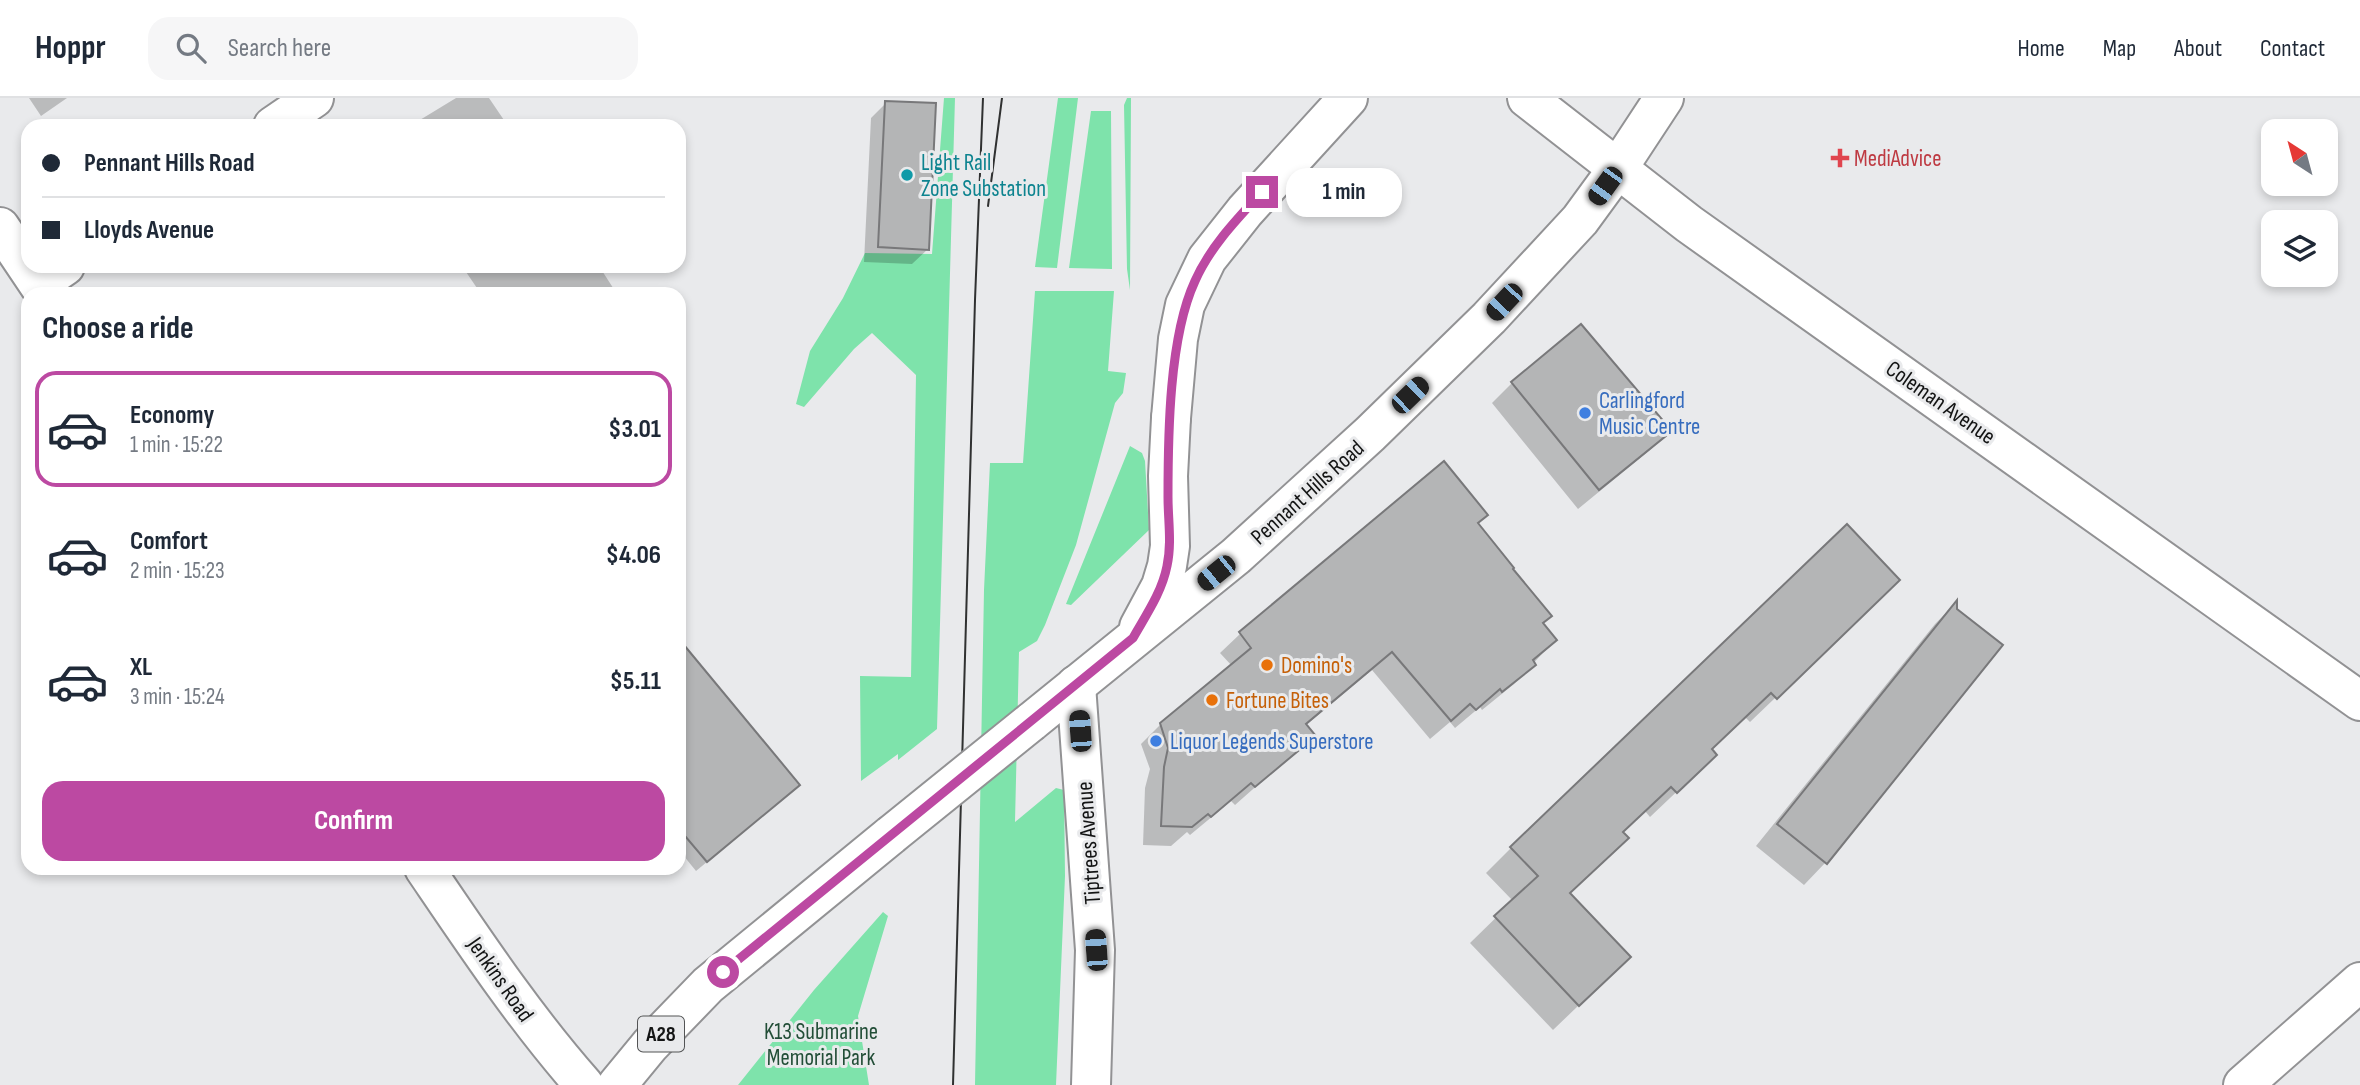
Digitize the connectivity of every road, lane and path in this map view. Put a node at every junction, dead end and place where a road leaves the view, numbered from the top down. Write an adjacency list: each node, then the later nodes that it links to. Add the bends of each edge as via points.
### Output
1 (314, 98): 5 (main road)
2 (1348, 98): 9 (main road, via 1207,259 1185,305 1171,418 1167,566)
3 (1527, 98): 6 (main road, Coleman Avenue)
4 (1664, 98): 6 (main road, Pennant Hills Road / A28)
5 (282, 119)
6 (1618, 168): 9 (main road, Pennant Hills Road / A28, via 1557,245 1380,424 1236,556); 11 (main road, Coleman Avenue, via 1689,224)
7 (0, 227): 8 (main road)
8 (21, 250)
9 (1133, 638): 10 (main road, Pennant Hills Road / A28)
10 (1076, 685): 15 (main road, Pennant Hills Road / A28, bridge, via 708,985); 16 (main road, Tiptrees Avenue, via 1096,950)
11 (2360, 701)
12 (429, 875): 14 (main road, Jenkins Road, via 497,977)
13 (2360, 982): 17 (main road)
14 (584, 1085)
15 (617, 1085)
16 (1091, 1085)
17 (2243, 1085)

